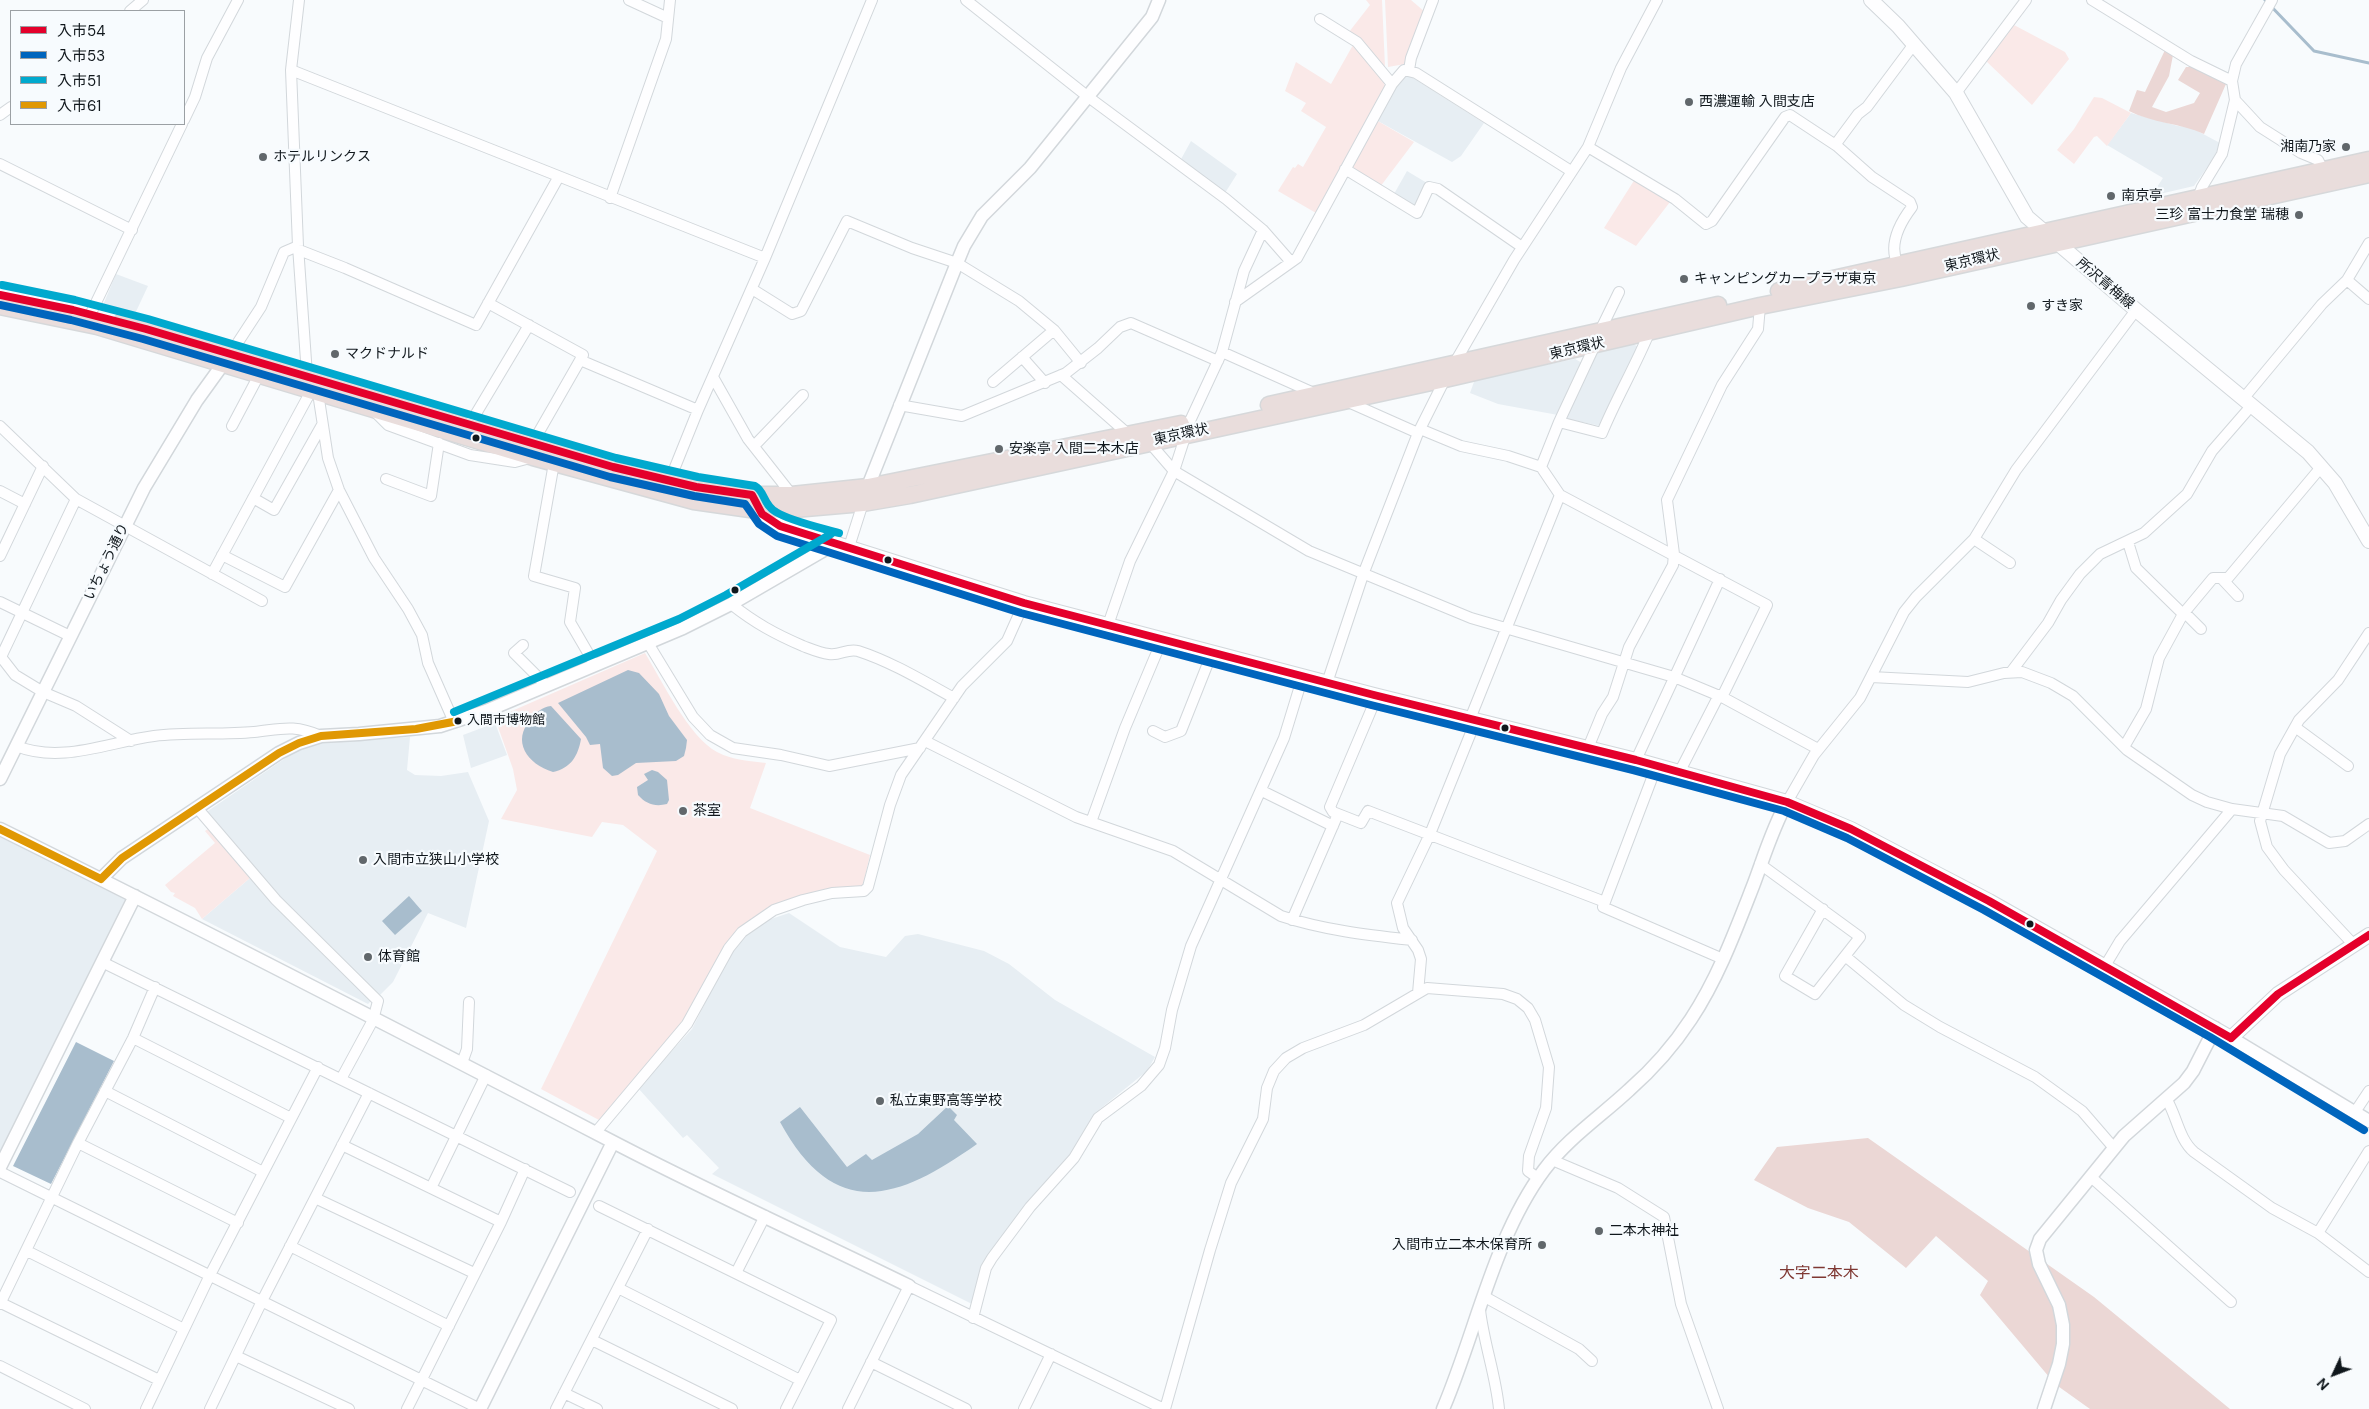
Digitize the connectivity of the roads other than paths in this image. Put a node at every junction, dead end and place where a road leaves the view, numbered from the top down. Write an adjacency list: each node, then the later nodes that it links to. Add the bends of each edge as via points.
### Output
1 (143, 0): 15 (street)
2 (238, 0): 28 (street, via 206,58 195,97)
3 (299, 0): 19 (street)
4 (629, 0): 16 (street)
5 (670, 0): 16 (street)
6 (872, 0): 48 (street)
7 (966, 0): 24 (street)
8 (1160, 0): 24 (street, via 1152,17)
9 (1433, 0): 20 (street)
10 (1657, 0): 31 (street, via 1620,68)
11 (1871, 0): 18 (main road, 所沢青梅線)
12 (2026, 0): 23 (street)
13 (2092, 0): 21 (street, via 2191,61)
14 (2270, 3): 21 (street, via 2242,50)
15 (131, 10)
16 (668, 18): 39 (street, via 666,38)
17 (1320, 19): 22 (street, via 1356,42)
18 (1914, 44): 23 (main road, 所沢青梅線); 30 (street, via 1867,107 1858,114)
19 (291, 70): 38 (street); 47 (street)
20 (1409, 70): 22 (street, via 1404,70); 36 (street)
21 (2232, 81): 25 (street)
22 (1392, 84): 34 (street)
23 (1956, 93): 43 (main road, 所沢青梅線, via 2021,208)
24 (1087, 96): 42 (street); 50 (street, via 1030,168 982,216)
25 (2235, 100): 35 (street, via 2260,128 2318,160); 40 (street, via 2222,154)
26 (10, 107): 27 (street)
27 (0, 115)
28 (185, 118)
29 (182, 125): 41 (street)
30 (1837, 146): 31 (street, via 1790,115 1786,117 1712,221 1706,224 1675,200); 51 (street, via 1872,178 1910,202 1912,207 1893,245)
31 (1588, 147): 36 (street)
32 (2369, 160): 35 (highway, 東京環状)
33 (0, 164): 41 (street)
34 (1346, 169): 46 (street, via 1417,213 1429,187 1438,189); 49 (street, via 1297,258)
35 (2323, 170): 40 (highway, 東京環状)
36 (1571, 171): 46 (street)
37 (2369, 174): 44 (highway, 東京環状)
38 (558, 178): 39 (street); 57 (street)
39 (610, 198): 48 (street)
40 (2198, 198): 43 (highway, 東京環状)
41 (132, 230): 62 (street)
42 (1263, 230): 49 (street); 58 (street, via 1244,271)
43 (2043, 232): 44 (main road, 所沢青梅線); 51 (highway, 東京環状)
44 (2056, 242): 60 (highway, 東京環状); 61 (main road, 所沢青梅線)
45 (2369, 243): 52 (street)
46 (1522, 247): 71 (street)
47 (298, 248): 57 (street, via 476,325); 69 (street, via 284,252 261,308); 79 (street)
48 (765, 258): 53 (street)
49 (1291, 262): 58 (street)
50 (957, 263): 53 (street, via 847,221 801,311 792,314); 64 (street, via 1019,301); 84 (street)
51 (1898, 265): 66 (highway, 東京環状)
52 (2346, 280): 56 (street); 83 (street, via 2322,304)
53 (752, 289): 75 (street)
54 (1619, 292): 66 (street)
55 (0, 294): 62 (highway, 東京環状)
56 (2369, 299)
57 (488, 302): 63 (street)
58 (1235, 302): 68 (street)
59 (0, 306): 69 (highway, 東京環状, via 97,326)
60 (1760, 306): 65 (highway, 東京環状); 121 (street, via 1758,329 1722,385 1667,500)
61 (2136, 310): 83 (main road, 所沢青梅線); 116 (street, via 2016,470)
62 (91, 313): 69 (highway, 東京環状)
63 (529, 325): 70 (street, via 583,355); 91 (street)
64 (1054, 330): 67 (street); 72 (street)
65 (1649, 333): 66 (highway, 東京環状); 87 (street, via 1602,433)
66 (1597, 338): 71 (highway, 東京環状); 76 (highway, 東京環状); 87 (street)
67 (1022, 357): 77 (street); 78 (street)
68 (1220, 357): 72 (street, via 1132,322 1120,327); 80 (street); 92 (street)
69 (226, 359): 73 (highway, 東京環状); 79 (highway, 東京環状); 115 (street, いちょう通り, via 163,454)
70 (580, 360): 86 (street); 98 (street)
71 (1456, 362): 76 (street); 80 (highway, 東京環状)
72 (1081, 363): 74 (street)
73 (258, 375): 79 (highway, 東京環状); 90 (street)
74 (1061, 375): 78 (street); 94 (street)
75 (713, 377): 86 (street); 97 (street)
76 (1445, 379): 82 (highway, 東京環状); 93 (street)
77 (993, 382)
78 (1045, 383): 84 (street, via 962,416)
79 (312, 386): 85 (highway, 東京環状); 88 (street); 91 (highway, 東京環状); 111 (street)
80 (1317, 394): 92 (highway, 東京環状)
81 (803, 395): 97 (street)
82 (1345, 400): 92 (highway, 東京環状); 93 (street)
83 (2248, 402): 101 (main road, 所沢青梅線); 118 (street, via 2212,451 2187,494 2144,533)
84 (900, 405): 109 (street)
85 (373, 410): 96 (street, via 388,425); 98 (highway, 東京環状)
86 (698, 410): 105 (street)
87 (1559, 422): 102 (street)
88 (322, 425): 106 (street, via 328,458); 111 (street, via 274,510)
89 (0, 426): 100 (street)
90 (232, 426)
91 (468, 427): 98 (highway, 東京環状)
92 (1188, 428): 94 (highway, 東京環状); 95 (highway, 東京環状); 103 (street)
93 (1419, 431): 102 (street); 124 (street)
94 (1128, 434): 109 (highway, 東京環状)
95 (1149, 442): 103 (street); 109 (highway, 東京環状)
96 (439, 444): 98 (street, via 470,455 515,462); 104 (street, via 431,496)
97 (754, 446): 108 (street)
98 (532, 451): 99 (highway, 東京環状); 105 (highway, 東京環状)
99 (554, 463): 113 (highway, 東京環状, via 665,495 725,506); 146 (street, via 534,576 575,588 570,622)
100 (43, 466): 112 (street); 114 (street)
101 (2322, 466): 117 (main road, 所沢青梅線); 127 (street)
102 (1541, 467): 110 (street)
103 (1174, 470): 124 (street, via 1309,552); 135 (street, via 1130,561)
104 (386, 479)
105 (669, 482): 113 (highway, 東京環状)
106 (339, 490): 122 (street, via 285,587); 158 (street, via 374,558 422,635 428,663)
107 (0, 491): 114 (street)
108 (792, 495): 109 (highway, 東京環状); 113 (highway, 東京環状)
109 (865, 495): 113 (highway, 東京環状); 119 (street)
110 (1560, 495): 121 (street); 136 (street)
111 (253, 498): 122 (street)
112 (76, 499): 115 (street); 133 (street)
113 (754, 502): 119 (main road, via 764,517 780,526)
114 (25, 504): 120 (street)
115 (124, 526): 125 (street); 139 (street, いちょう通り)
116 (1974, 539): 123 (street); 150 (street, via 1904,612)
117 (2369, 541)
118 (2128, 542): 134 (street, via 2136,568); 147 (street, via 2100,554 2080,574)
119 (842, 545): 131 (main road); 132 (street)
120 (1, 550)
121 (1674, 554): 126 (street); 145 (street, via 1673,565)
122 (222, 555): 125 (street)
123 (2010, 563)
124 (1364, 572): 136 (street, via 1472,618); 151 (street)
125 (212, 574): 129 (street)
126 (1720, 579): 149 (street); 155 (street, via 1768,605)
127 (2223, 580): 128 (street); 134 (street, via 2213,578)
128 (2238, 596)
129 (262, 600)
130 (0, 602): 133 (street)
131 (1024, 603): 135 (main road); 156 (street, via 1007,641 970,676)
132 (731, 604): 141 (street); 156 (street, via 782,637 822,653 857,651)
133 (22, 613): 139 (street); 144 (street)
134 (2183, 613): 137 (street); 165 (street, via 2159,658 2146,709)
135 (1108, 625): 140 (main road)
136 (1507, 629): 145 (street); 157 (street)
137 (2202, 629)
138 (2369, 633): 159 (street, via 2338,680)
139 (70, 636): 153 (street, いちょう通り)
140 (1162, 640): 143 (main road); 179 (street)
141 (648, 643): 146 (street); 163 (street, via 693,717 710,735 733,748 829,766)
142 (523, 645): 152 (street, via 514,652)
143 (1212, 653): 148 (main road); 160 (street, via 1182,731 1165,737)
144 (1, 656): 153 (street, via 15,675)
145 (1624, 662): 149 (street); 166 (street, via 1613,696)
146 (595, 665): 152 (street)
147 (2011, 672): 150 (street, via 1968,682); 165 (street, via 2036,676 2073,696)
148 (1303, 676): 151 (main road); 173 (street, via 1284,738)
149 (1674, 677): 155 (street); 168 (street)
150 (1871, 677): 167 (street, via 1860,698)
151 (1326, 683): 154 (main road)
152 (546, 685): 158 (street)
153 (43, 692): 162 (street, via 76,706); 164 (street, いちょう通り)
154 (1374, 695): 157 (main road); 178 (street, via 1372,708 1330,807)
155 (1721, 696): 167 (street); 171 (street)
156 (954, 698): 163 (street)
157 (1473, 719): 166 (main road); 183 (street)
158 (454, 722): 161 (street, via 416,729)
159 (2295, 727): 170 (street); 177 (street, via 2280,754)
160 (1153, 730)
161 (321, 736): 162 (street, via 296,727 154,736); 175 (street, via 279,753)
162 (131, 741): 164 (street, via 62,754 34,753)
163 (923, 745): 179 (street); 216 (street, via 901,775 868,887 864,891 832,893 774,910 742,932 729,948 687,1024)
164 (16, 746): 172 (street, いちょう通り)
165 (2124, 747): 176 (street, via 2192,794)
166 (1588, 748): 168 (main road)
167 (1818, 749): 174 (street)
168 (1636, 760): 169 (main road)
169 (1657, 765): 171 (main road); 188 (street)
170 (2348, 766)
171 (1680, 771): 174 (main road)
172 (1, 774)
173 (1262, 791): 181 (street); 186 (street)
174 (1787, 802): 184 (street); 197 (main road, via 1851,829)
175 (198, 809): 185 (street, via 122,858); 201 (street, via 276,900 378,1001)
176 (2232, 809): 177 (street); 197 (street, via 2120,941)
177 (2263, 813): 180 (street, via 2292,820 2329,843 2345,841); 193 (street, via 2260,821 2267,847 2284,870)
178 (1338, 814): 181 (street); 183 (street, via 1361,823 1368,811)
179 (1091, 822): 186 (street, via 1173,851)
180 (2369, 824)
181 (1333, 826): 190 (street)
182 (0, 830): 185 (street)
183 (1430, 834): 188 (street); 192 (street, via 1397,903 1403,928)
184 (1760, 864): 189 (street); 195 (street)
185 (101, 879): 187 (street)
186 (1222, 880): 190 (street); 253 (street, via 1191,946 1159,1065 1141,1086 1098,1118 1074,1158 1030,1207 992,1258 986,1268)
187 (135, 896): 196 (street); 201 (street)
188 (1605, 902): 195 (street, via 1603,907)
189 (1823, 909): 194 (street, via 1860,936); 194 (street, via 1785,976 1815,994)
190 (1292, 920): 192 (street, via 1364,935)
191 (2369, 935): 193 (main road)
192 (1412, 940): 199 (street, via 1421,959)
193 (2353, 944): 204 (main road, via 2278,994)
194 (1845, 956): 221 (street, via 1904,1004 2043,1083 2082,1111)
195 (1723, 959): 223 (street, via 1691,1019 1665,1054)
196 (102, 962): 198 (street); 224 (street)
197 (2105, 966): 202 (main road)
198 (154, 987): 203 (street); 206 (street)
199 (1418, 993): 229 (street, via 1427,988 1503,994 1528,1008 1550,1067 1546,1108 1528,1164 1528,1171); 279 (street, via 1364,1025 1303,1048 1286,1058 1274,1071 1263,1119 1231,1182)
200 (469, 1002): 205 (street, via 467,1049)
201 (373, 1020): 205 (street); 208 (street)
202 (2215, 1028): 204 (main road); 212 (street, via 2193,1070)
203 (132, 1038): 210 (street); 214 (street)
204 (2231, 1038): 213 (street)
205 (462, 1063): 207 (street)
206 (318, 1067): 208 (street); 214 (street)
207 (486, 1075): 216 (street); 217 (street)
208 (341, 1078): 211 (street)
209 (2369, 1091): 213 (street)
210 (105, 1092): 219 (street); 227 (street)
211 (369, 1093): 217 (street); 220 (street)
212 (2167, 1100): 221 (street, via 2137,1123); 239 (street, via 2186,1145 2272,1208)
213 (2355, 1112): 215 (street)
214 (291, 1118): 227 (street)
215 (2369, 1121)
216 (596, 1132): 218 (street)
217 (457, 1136): 225 (street); 230 (street)
218 (613, 1142): 235 (street); 271 (street)
219 (78, 1143): 232 (street); 237 (street)
220 (342, 1145): 230 (street); 233 (street)
221 (2114, 1148): 228 (street)
222 (2369, 1152): 239 (street)
223 (1552, 1160): 229 (street); 282 (street, via 1618,1188 1664,1217 1681,1304)
224 (0, 1167)
225 (525, 1169): 231 (street); 236 (street)
226 (0, 1172): 232 (street)
227 (263, 1172): 237 (street)
228 (2091, 1177): 250 (street); 283 (street, via 2040,1239 2036,1250 2039,1264 2059,1305 2063,1325 2059,1364)
229 (1538, 1178): 248 (street, via 1516,1217)
230 (431, 1188): 236 (street)
231 (570, 1192)
232 (52, 1197): 241 (street); 245 (street)
233 (315, 1198): 240 (street); 243 (street)
234 (598, 1206): 238 (street)
235 (766, 1216): 244 (street); 246 (street)
236 (501, 1222): 243 (street)
237 (238, 1223): 245 (street)
238 (648, 1229): 244 (street); 247 (street)
239 (2318, 1233): 242 (street)
240 (290, 1246): 249 (street); 254 (street)
241 (27, 1251): 251 (street); 255 (street)
242 (2369, 1272)
243 (474, 1273): 254 (street)
244 (736, 1273): 264 (street, via 831,1320)
245 (210, 1275): 249 (street); 255 (street)
246 (909, 1286): 253 (street); 260 (street)
247 (618, 1288): 256 (street); 264 (street)
248 (1485, 1297): 252 (street); 259 (street, via 1580,1349)
249 (262, 1301): 258 (street); 263 (street)
250 (2231, 1302)
251 (0, 1303): 262 (street)
252 (1480, 1310): 280 (street); 281 (street, via 1482,1332 1498,1395)
253 (973, 1318): 257 (street)
254 (449, 1326): 263 (street)
255 (184, 1329): 262 (street)
256 (592, 1340): 265 (street); 274 (street)
257 (1051, 1354): 278 (street); 279 (street)
258 (236, 1356): 266 (street); 269 (street)
259 (1592, 1361)
260 (871, 1362): 276 (street); 277 (street)
261 (0, 1366): 267 (street)
262 (159, 1380): 268 (street)
263 (422, 1380): 270 (street); 271 (street)
264 (800, 1380): 275 (street)
265 (564, 1393): 272 (street); 273 (street)
266 (213, 1408)
267 (85, 1409)
268 (146, 1409)
269 (349, 1409)
270 (407, 1409)
271 (480, 1409)
272 (556, 1409)
273 (597, 1409)
274 (732, 1409)
275 (786, 1409)
276 (848, 1409)
277 (966, 1409)
278 (1024, 1409)
279 (1165, 1409)
280 (1443, 1409)
281 (1498, 1409)
282 (1718, 1409)
283 (2044, 1409)

